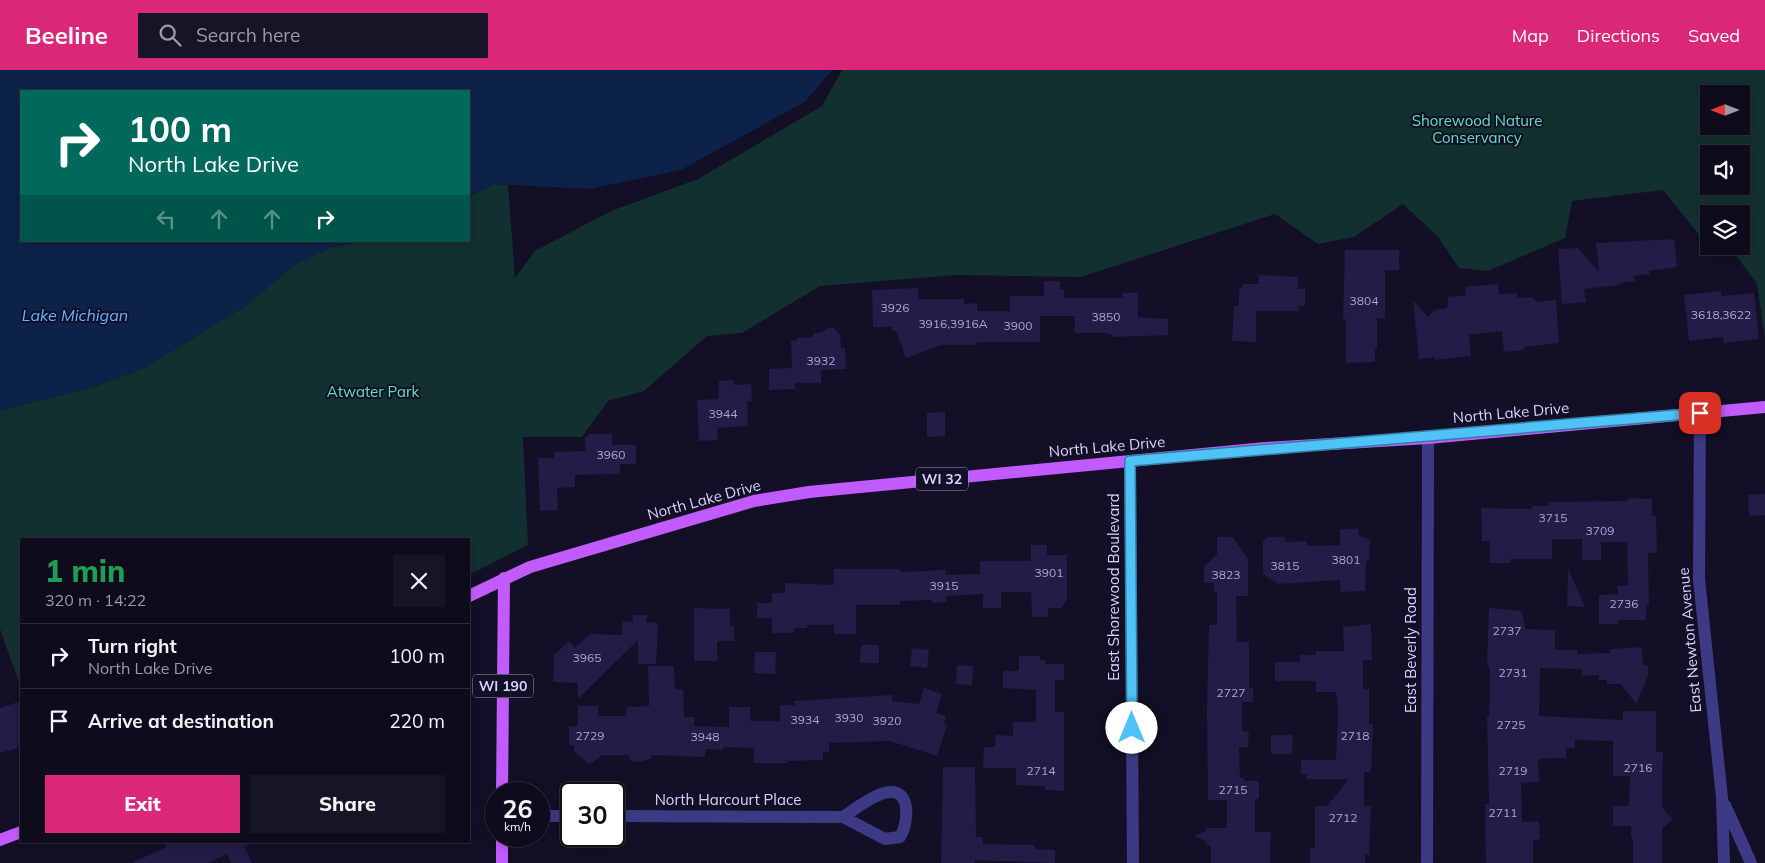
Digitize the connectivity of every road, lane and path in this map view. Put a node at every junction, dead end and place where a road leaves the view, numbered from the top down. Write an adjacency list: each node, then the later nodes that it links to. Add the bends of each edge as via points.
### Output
1 (1765, 407): 2 (main road, North Lake Drive / WI 32)
2 (1700, 413): 3 (main road, North Lake Drive / WI 32); 8 (street, East Newton Avenue, via 1698,579)
3 (1428, 438): 4 (main road, North Lake Drive / WI 32, via 1265,448); 16 (street, East Beverly Road)
4 (1130, 461): 5 (main road, North Lake Drive / WI 32, via 809,492 754,501 530,567); 15 (street, East Shorewood Boulevard)
5 (504, 578): 6 (main road, North Lake Drive / WI 32); 7 (main road, WI 190)
6 (470, 595)
7 (502, 782)
8 (1722, 798): 17 (street, East Newton Avenue); 18 (street)
9 (625, 816): 10 (street, North Harcourt Place)
10 (843, 817): 10 (street, North Harcourt Place, via 892,840 900,837 908,817 905,800 897,793 884,792)
11 (20, 832): 12 (main road)
12 (0, 840)
13 (502, 847): 14 (main road)
14 (502, 863)
15 (1133, 863)
16 (1427, 863)
17 (1724, 863)
18 (1751, 863)

